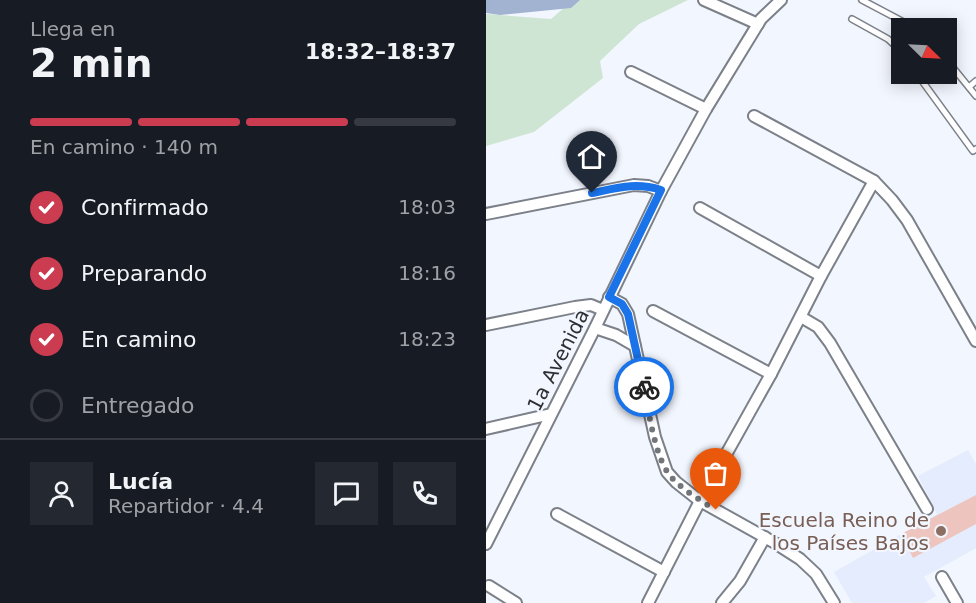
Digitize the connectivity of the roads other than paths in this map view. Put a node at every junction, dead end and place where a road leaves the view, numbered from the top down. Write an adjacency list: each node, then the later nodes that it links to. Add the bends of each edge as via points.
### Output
1 (704, 0): 6 (street)
2 (781, 0): 6 (street, 1a Avenida)
3 (862, 0): 4 (lane)
4 (896, 18)
5 (852, 19): 7 (lane)
6 (758, 24): 14 (street, 1a Avenida)
7 (891, 42)
8 (631, 72): 14 (street)
9 (957, 72): 12 (lane)
10 (976, 81): 12 (lane)
11 (924, 84): 16 (lane, via 973,151)
12 (969, 87): 13 (lane)
13 (976, 96)
14 (706, 109): 18 (street, 1a Avenida)
15 (754, 116): 17 (street)
16 (976, 149)
17 (874, 181): 21 (street); 28 (street, via 907,220)
18 (661, 190): 20 (street, via 634,185); 22 (street, 1a Avenida)
19 (700, 208): 21 (street)
20 (486, 214)
21 (821, 276): 25 (street)
22 (609, 297): 23 (street, 1a Avenida); 29 (street, via 626,309)
23 (603, 310): 26 (street, via 591,305 575,307); 27 (street, 1a Avenida)
24 (653, 311): 30 (street)
25 (801, 317): 30 (street); 34 (street, via 818,327 830,343)
26 (486, 325)
27 (595, 328): 29 (street); 31 (street, 1a Avenida)
28 (976, 341)
29 (635, 346): 33 (street, via 655,437 667,472)
30 (771, 374): 33 (street)
31 (551, 414): 32 (street); 37 (street, 1a Avenida)
32 (486, 429)
33 (700, 501): 36 (street); 38 (street)
34 (927, 509)
35 (557, 514): 38 (street)
36 (765, 537): 43 (street, via 740,581); 44 (street, via 816,574)
37 (486, 544)
38 (664, 572): 42 (street)
39 (942, 577): 45 (street)
40 (489, 586): 41 (street)
41 (516, 603)
42 (648, 603)
43 (722, 603)
44 (834, 603)
45 (957, 603)

